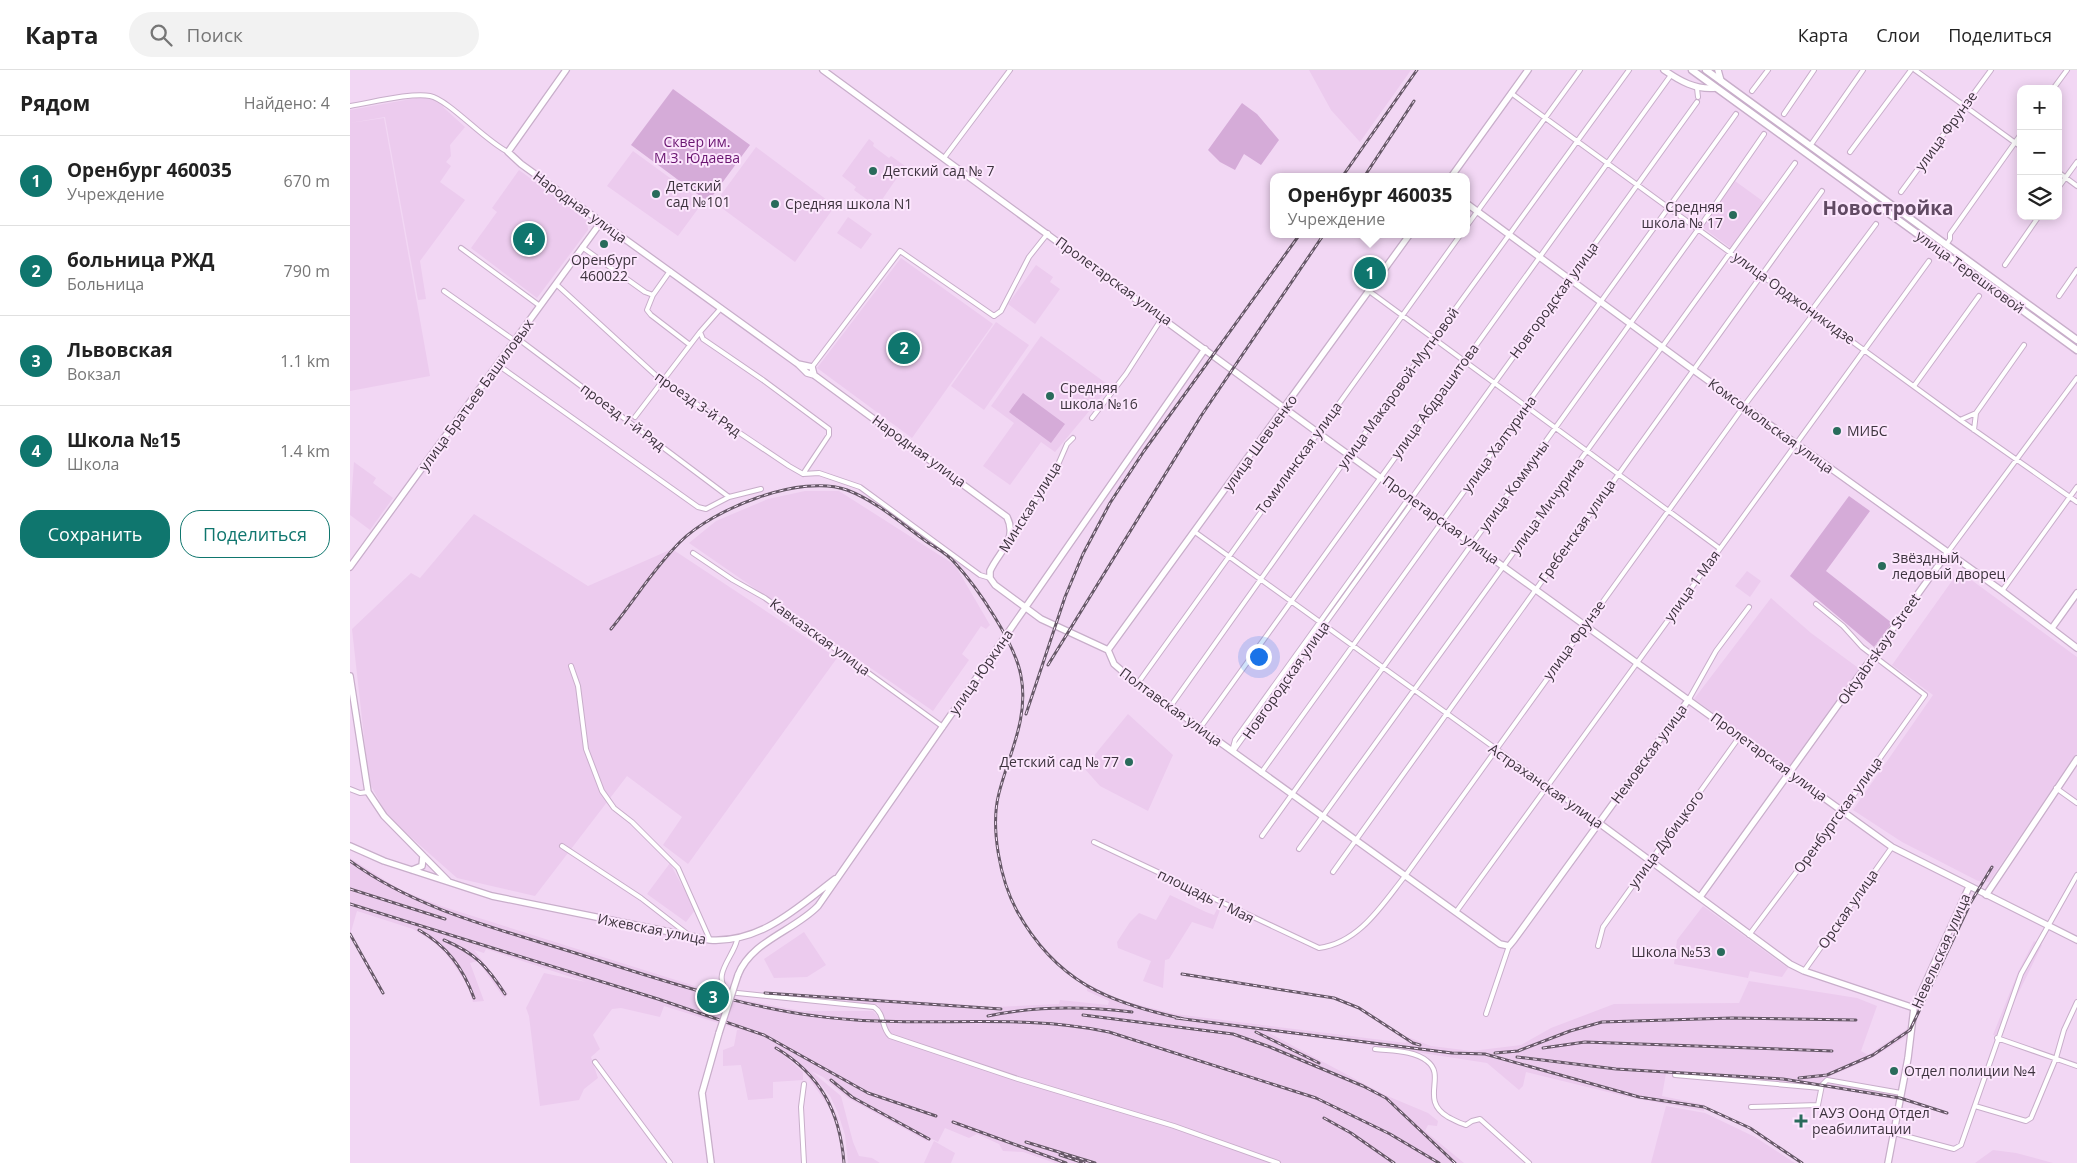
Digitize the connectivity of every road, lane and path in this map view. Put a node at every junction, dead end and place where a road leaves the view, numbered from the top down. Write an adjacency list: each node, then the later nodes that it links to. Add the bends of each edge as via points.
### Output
1 (566, 70): 34 (street)
2 (823, 70): 36 (street, Пролетарская улица)
3 (1010, 70): 36 (street)
4 (1528, 70): 22 (street)
5 (1580, 70): 27 (street)
6 (1629, 70): 30 (street, улица Макаровой-Мутновой)
7 (1664, 70): 17 (street)
8 (1692, 70): 20 (main road, улица Терешковой)
9 (1706, 70): 16 (main road, улица Терешковой)
10 (1768, 70): 21 (street)
11 (1814, 70): 26 (street)
12 (1862, 70): 33 (street)
13 (1913, 70): 24 (street); 35 (street)
14 (1991, 70): 24 (street, улица Фрунзе)
15 (2067, 70): 18 (street)
16 (1719, 74): 33 (main road, улица Терешковой)
17 (1671, 75): 19 (street); 37 (street, улица Абдрашитова)
18 (2056, 85)
19 (1698, 88): 20 (street); 44 (street, Новгородская улица, via 1697,100)
20 (1716, 88): 93 (main road, улица Терешковой)
21 (1752, 91)
22 (1511, 93): 27 (street, улица Орджоникидзе); 40 (street)
23 (350, 106): 34 (street, Народная улица, via 432,96)
24 (1964, 106): 31 (street); 47 (street, улица Фрунзе)
25 (1736, 114): 49 (street, улица Халтурина)
26 (1784, 114)
27 (1546, 118): 30 (street, улица Орджоникидзе); 50 (street)
28 (1764, 134): 55 (street, улица Коммуны)
29 (2017, 139): 31 (street)
30 (1578, 141): 37 (street, улица Орджоникидзе); 57 (street, улица Макаровой-Мутновой)
31 (2014, 142): 32 (street); 60 (street, via 1950,234)
32 (2017, 144)
33 (1810, 146): 60 (main road, улица Терешковой)
34 (508, 152): 52 (street, Народная улица)
35 (1850, 152)
36 (944, 158): 56 (street, Пролетарская улица)
37 (1608, 162): 44 (street, улица Орджоникидзе); 64 (street, улица Абдрашитова)
38 (2077, 162): 42 (street)
39 (1795, 163): 63 (street, улица Мичурина)
40 (1454, 173)
41 (2062, 175): 42 (street)
42 (2066, 178): 43 (street); 45 (street)
43 (2062, 183)
44 (1639, 184): 49 (street, улица Орджоникидзе); 70 (street, Новгородская улица)
45 (2077, 186)
46 (1822, 191): 69 (street, Гребенская улица)
47 (1902, 192)
48 (1470, 206): 50 (street, Комсомольская улица)
49 (1670, 207): 55 (street, улица Орджоникидзе); 77 (street, улица Халтурина)
50 (1478, 211): 53 (street); 57 (street, Комсомольская улица)
51 (2036, 220): 66 (street)
52 (601, 222): 61 (street, улица Братьев Башиловых); 68 (street, Народная улица)
53 (1470, 222)
54 (1876, 224): 80 (street, улица Фрунзе)
55 (1699, 228): 63 (street, улица Орджоникидзе); 83 (street, улица Коммуны)
56 (1048, 233): 82 (street, Пролетарская улица); 97 (street, via 1029,257 1001,312 994,316 900,251)
57 (1510, 234): 64 (street, Комсомольская улица); 86 (street, улица Макаровой-Мутновой)
58 (1407, 238): 73 (street, улица Шевченко)
59 (1458, 238): 81 (street, Томилинская улица)
60 (1946, 245): 87 (main road, улица Терешковой)
61 (582, 247): 71 (street, улица Братьев Башиловых); 74 (street)
62 (461, 248): 78 (street)
63 (1732, 252): 69 (street, улица Орджоникидзе); 90 (street, улица Мичурина)
64 (1539, 256): 70 (street, Комсомольская улица); 94 (street, улица Абдрашитова)
65 (1929, 261): 92 (street, улица 1 Мая)
66 (2005, 265)
67 (2077, 270): 76 (street)
68 (670, 271): 74 (street); 79 (street, Народная улица)
69 (1763, 275): 80 (street, улица Орджоникидзе); 98 (street, Гребенская улица)
70 (1570, 279): 77 (street, Комсомольская улица); 102 (street, Новгородская улица)
71 (556, 284): 78 (street, улица Братьев Башиловых); 101 (street, проезд 3-й Ряд)
72 (444, 291): 85 (street, проезд 1-й Ряд)
73 (1369, 291): 81 (street); 106 (street, улица Шевченко)
74 (653, 295): 88 (street, via 647,310)
75 (1979, 296): 103 (street)
76 (2059, 296)
77 (1600, 301): 83 (street, Комсомольская улица); 104 (street, улица Халтурина)
78 (540, 306): 85 (street, улица Братьев Башиловых)
79 (721, 308): 84 (street); 95 (street, Народная улица)
80 (1813, 312): 92 (street, улица Орджоникидзе); 105 (street, улица Фрунзе)
81 (1402, 316): 86 (street); 113 (street, Томилинская улица)
82 (1163, 318): 91 (street, Пролетарская улица); 109 (street)
83 (1631, 324): 90 (street, Комсомольская улица); 111 (street, улица Коммуны)
84 (700, 332): 88 (street); 120 (street, via 703,339 829,429 829,435)
85 (516, 339): 96 (street, улица Братьев Башиловых); 124 (street, проезд 1-й Ряд)
86 (1433, 339): 94 (street); 117 (street, улица Макаровой-Мутновой)
87 (2077, 340)
88 (690, 345): 101 (street)
89 (2024, 345): 107 (street)
90 (1662, 346): 98 (street, Комсомольская улица); 116 (street, улица Мичурина)
91 (1205, 349): 106 (street, Пролетарская улица); 147 (street, улица Юркина)
92 (1865, 350): 103 (street, улица Орджоникидзе); 115 (street, улица 1 Мая)
93 (2077, 350)
94 (1463, 362): 102 (street); 121 (street, улица Абдрашитова)
95 (798, 364): 97 (street, Народная улица); 99 (street, Народная улица)
96 (498, 365): 124 (street, via 698,507 706,509); 138 (street, улица Братьев Башиловых)
97 (812, 367): 99 (street)
98 (1692, 369): 105 (street, Комсомольская улица); 119 (street, Гребенская улица)
99 (814, 375): 131 (street, Народная улица, via 1007,516 1012,525)
100 (2077, 378): 118 (street, Oktyabrskaya Street)
101 (662, 381): 108 (street); 120 (street, проезд 3-й Ряд)
102 (1494, 384): 104 (street); 126 (street, Новгородская улица)
103 (1914, 386): 110 (street, улица Орджоникидзе)
104 (1525, 406): 111 (street); 129 (street, улица Халтурина)
105 (1744, 406): 115 (street, Комсомольская улица); 128 (street, улица Фрунзе)
106 (1285, 408): 113 (street, Пролетарская улица); 130 (street, улица Шевченко)
107 (1976, 413): 110 (street); 112 (street)
108 (635, 417)
109 (1092, 418)
110 (1960, 420): 112 (street, улица Орджоникидзе)
111 (1556, 428): 116 (street); 132 (street, улица Коммуны)
112 (1974, 430): 118 (street, улица Орджоникидзе)
113 (1317, 432): 117 (street, Пролетарская улица); 136 (street, Томилинская улица)
114 (1073, 438): 131 (street, Минская улица)
115 (1796, 444): 133 (street, улица 1 Мая); 134 (street, Комсомольская улица)
116 (1588, 451): 119 (street); 137 (street, улица Мичурина)
117 (1349, 455): 121 (street, Пролетарская улица); 140 (street, улица Макаровой-Мутновой)
118 (2017, 461): 125 (street, улица Орджоникидзе); 134 (street, Oktyabrskaya Street)
119 (1618, 473): 128 (street); 141 (street, Гребенская улица)
120 (803, 474): 139 (street, via 819,473 860,488 980,575)
121 (1380, 477): 126 (street, Пролетарская улица); 144 (street, улица Абдрашитова)
122 (2077, 487): 125 (street)
123 (761, 489): 124 (street)
124 (729, 497)
125 (2070, 497): 127 (street, улица Орджоникидзе); 142 (street)
126 (1411, 499): 129 (street, Пролетарская улица); 148 (street, Новгородская улица); 150 (street, Новгородская улица, via 1410,506)
127 (2077, 502)
128 (1668, 510): 133 (street); 149 (street, улица Фрунзе)
129 (1443, 522): 132 (street, Пролетарская улица); 152 (street, улица Халтурина)
130 (1195, 532): 136 (street, Астраханская улица); 154 (street, улица Шевченко)
131 (1012, 535): 139 (street, Минская улица, via 993,565)
132 (1473, 544): 137 (street, Пролетарская улица); 158 (street, улица Коммуны)
133 (1719, 548): 156 (street, улица 1 Мая)
134 (1948, 552): 142 (street, Комсомольская улица); 155 (street, Oktyabrskaya Street)
135 (693, 553): 165 (street, Кавказская улица, via 765,598)
136 (1228, 556): 140 (street, Астраханская улица); 160 (street, Томилинская улица)
137 (1504, 566): 141 (street, Пролетарская улица); 161 (street, улица Мичурина)
138 (350, 567)
139 (990, 578): 147 (street)
140 (1260, 580): 144 (street, Астраханская улица); 163 (street, улица Макаровой-Мутновой)
141 (1536, 589): 149 (street, Пролетарская улица); 164 (street, Гребенская улица)
142 (2002, 592): 151 (street, Комсомольская улица)
143 (2077, 593): 151 (street)
144 (1290, 602): 148 (street, Астраханская улица); 166 (street, улица Абдрашитова)
145 (1816, 604): 155 (street)
146 (1749, 607): 162 (street, Немовская улица, via 1716,651)
147 (1026, 608): 154 (street); 165 (street, улица Юркина)
148 (1319, 623): 150 (street, Астраханская улица); 169 (street, Новгородская улица, via 1235,740)
149 (1585, 625): 156 (street, Пролетарская улица); 168 (street, улица Фрунзе)
150 (1324, 626): 152 (street, Астраханская улица); 169 (street, Новгородская улица)
151 (2052, 628): 153 (street, Комсомольская улица)
152 (1352, 646): 158 (street, Астраханская улица); 172 (street, улица Халтурина)
153 (2077, 648)
154 (1108, 650): 160 (street, Полтавская улица, via 1114,664)
155 (1874, 656): 171 (street, Oktyabrskaya Street); 179 (street, Оренбургская улица, via 1925,695)
156 (1637, 662): 162 (street, Пролетарская улица); 173 (street, улица 1 Мая)
157 (571, 666): 206 (street, via 578,686 586,749 602,791 614,808 678,868)
158 (1383, 668): 161 (street, Астраханская улица); 177 (street, улица Коммуны)
159 (350, 676): 176 (street)
160 (1138, 683): 163 (street, Полтавская улица)
161 (1413, 690): 164 (street, Астраханская улица); 180 (street, улица Мичурина)
162 (1689, 699): 167 (street, Пролетарская улица); 181 (street, Немовская улица)
163 (1170, 707): 166 (street, Полтавская улица)
164 (1446, 714): 168 (street, Астраханская улица); 183 (street, Гребенская улица)
165 (943, 727): 194 (street, улица Юркина)
166 (1200, 728): 169 (street, Полтавская улица)
167 (1740, 736): 171 (street, Пролетарская улица); 190 (street, улица Дубицкого)
168 (1494, 749): 173 (street, Астраханская улица); 195 (street, улица Фрунзе)
169 (1232, 751): 172 (street, Полтавская улица)
170 (2077, 759): 174 (street, Невельская улица)
171 (1791, 772): 179 (street, Пролетарская улица); 199 (street, Oktyabrskaya Street)
172 (1261, 773): 177 (street, Полтавская улица)
173 (1548, 786): 181 (street, Астраханская улица); 201 (street, улица 1 Мая)
174 (2056, 788): 178 (street); 198 (street, Невельская улица)
175 (350, 789): 176 (street)
176 (368, 792): 189 (street, via 384,816)
177 (1293, 796): 180 (street, Полтавская улица); 182 (street, улица Коммуны)
178 (2077, 803)
179 (1843, 810): 187 (street, Пролетарская улица); 204 (street, Оренбургская улица)
180 (1323, 817): 183 (street, Полтавская улица); 188 (street, улица Мичурина)
181 (1599, 823): 190 (street, Астраханская улица); 209 (street, Немовская улица)
182 (1262, 836)
183 (1354, 839): 192 (street, Гребенская улица); 195 (street, Полтавская улица)
184 (1094, 842): 211 (street, площадь 1 Мая)
185 (350, 846): 191 (street, Ижевская улица)
186 (562, 846): 205 (street, via 641,898)
187 (1892, 846): 197 (street, Пролетарская улица); 212 (street, Орская улица)
188 (1299, 849)
189 (423, 856): 191 (street, via 422,866); 196 (street)
190 (1651, 860): 199 (street, Астраханская улица); 210 (street, улица Дубицкого, via 1603,927)
191 (410, 870): 196 (street, Ижевская улица)
192 (1333, 872)
193 (2077, 875): 203 (street)
194 (839, 876): 200 (street, Ижевская улица); 202 (street, улица Юркина)
195 (1405, 876): 201 (street, Полтавская улица); 211 (street, улица Фрунзе, via 1364,926 1333,945)
196 (450, 883): 205 (street, Ижевская улица, via 524,904)
197 (1969, 887): 198 (street, Пролетарская улица); 214 (street, Невельская улица)
198 (1986, 895): 203 (street, Пролетарская улица)
199 (1700, 897): 204 (street, Астраханская улица)
200 (802, 904): 202 (street, via 810,909); 207 (street, Ижевская улица, via 765,930)
201 (1456, 913): 209 (street, Полтавская улица, via 1500,944)
202 (809, 915): 229 (street, улица Юркина, bridge, via 755,952 738,975 702,1093)
203 (2047, 925): 208 (street, Пролетарская улица); 216 (street, via 2021,974)
204 (1750, 935): 212 (street, Астраханская улица)
205 (692, 938): 206 (street, Ижевская улица)
206 (710, 940): 207 (street, Ижевская улица)
207 (737, 940): 231 (street, via 721,978 721,984 728,992 874,1007 890,1036 1174,1126)
208 (2077, 940)
209 (1509, 946): 215 (street)
210 (1598, 946)
211 (1318, 948)
212 (1804, 971): 214 (street, Астраханская улица)
213 (2077, 1002): 218 (street)
214 (1914, 1008): 224 (street, Невельская улица)
215 (1486, 1014)
216 (1997, 1038): 218 (street); 225 (street)
217 (1375, 1048): 232 (street, via 1426,1060 1435,1072 1433,1097 1441,1113 1466,1125 1480,1119)
218 (2056, 1058): 220 (street); 225 (street, via 2031,1118 2026,1120)
219 (595, 1062): 228 (street)
220 (2077, 1066)
221 (1675, 1075): 223 (street)
222 (804, 1084): 230 (street, via 801,1106)
223 (1822, 1088): 224 (street, via 1827,1080); 226 (street, via 1818,1105)
224 (1901, 1093): 227 (street, Невельская улица)
225 (1975, 1106): 227 (street, via 1961,1145 1954,1149)
226 (1751, 1107)
227 (1894, 1133): 233 (street, Невельская улица)
228 (670, 1163)
229 (711, 1163)
230 (804, 1163)
231 (1278, 1163)
232 (1529, 1163)
233 (1888, 1163)

